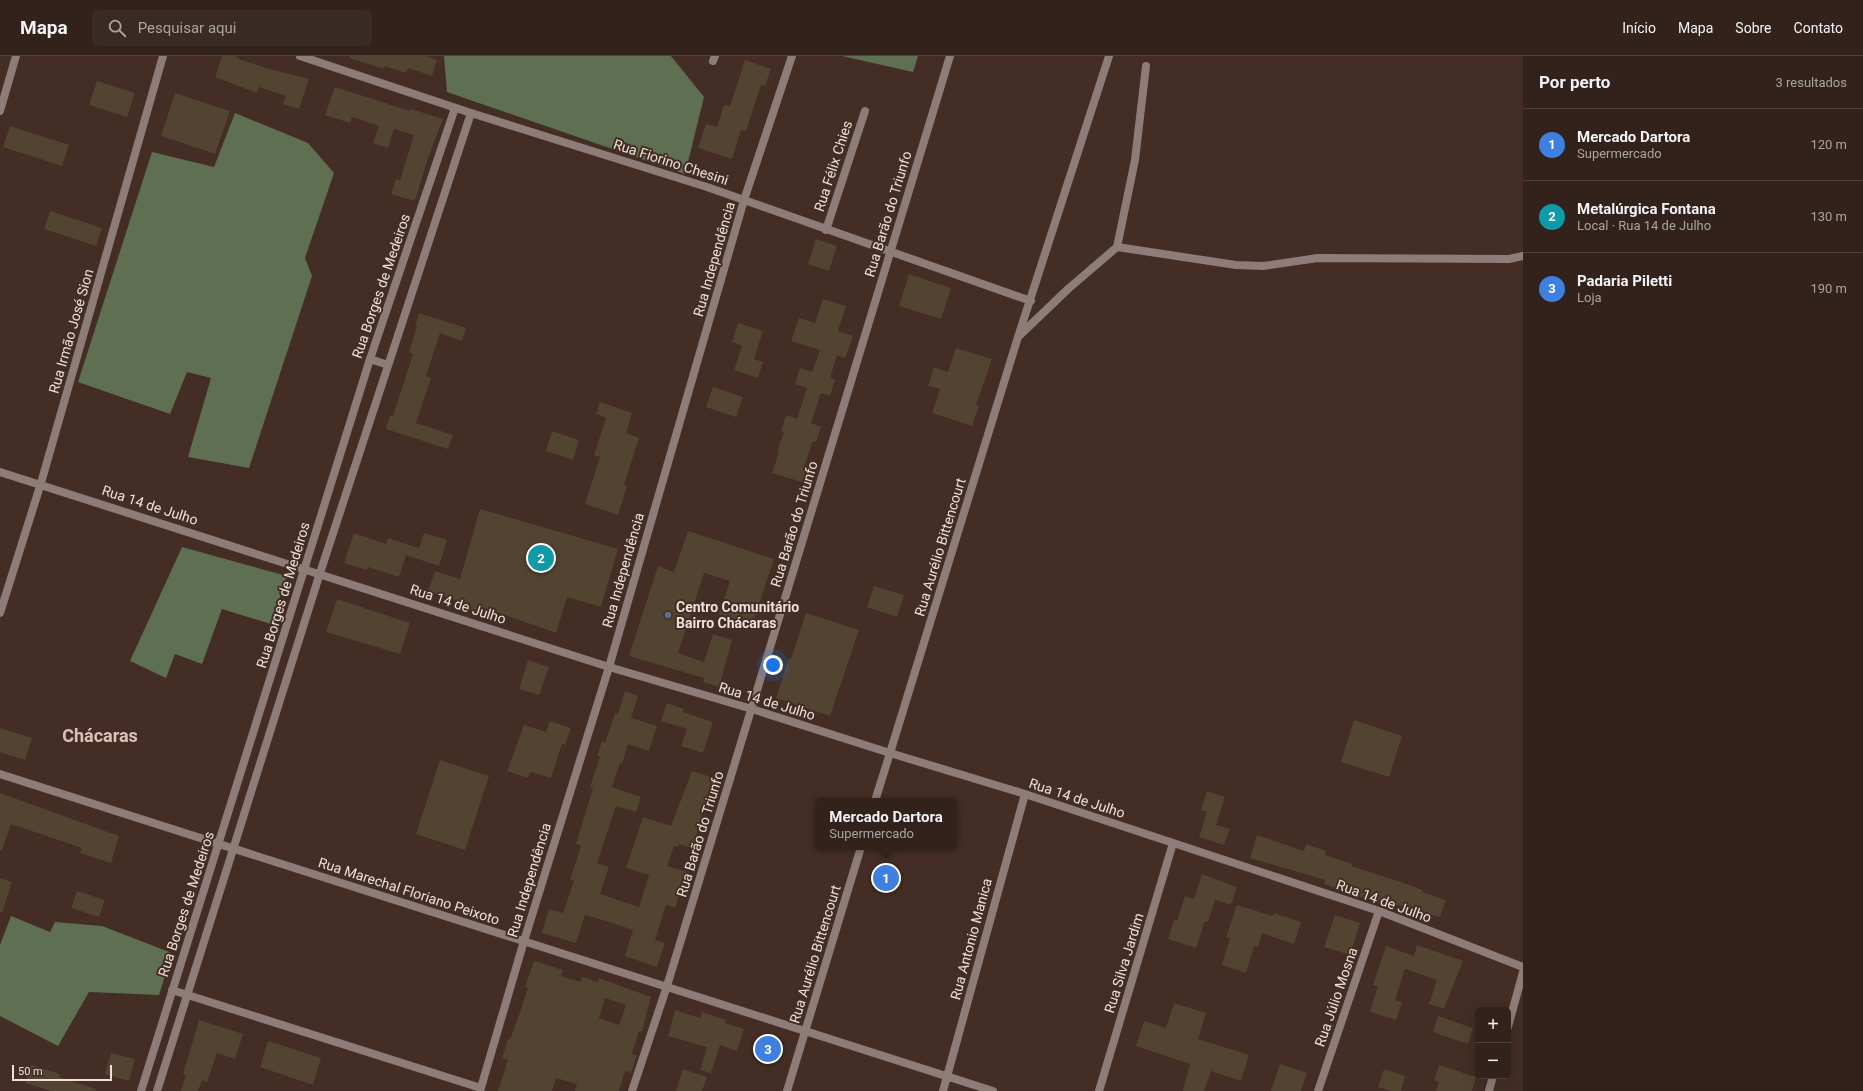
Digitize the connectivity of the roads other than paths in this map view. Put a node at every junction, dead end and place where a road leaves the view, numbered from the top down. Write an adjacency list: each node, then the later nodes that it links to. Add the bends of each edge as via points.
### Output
1 (16, 56): 9 (street)
2 (163, 56): 22 (street, Rua Irmão José Sion)
3 (300, 56): 8 (street, Rua Fiorino Chesini)
4 (792, 56): 12 (street, Rua Independência)
5 (950, 56): 15 (street, Rua Barão do Triunfo)
6 (1109, 56): 17 (street, Rua Aurélio Bittencourt)
7 (1146, 66): 14 (street, via 1135,160)
8 (455, 108): 11 (street, Rua Fiorino Chesini); 19 (street, Rua Borges de Medeiros)
9 (0, 111)
10 (865, 111): 13 (street, Rua Félix Chies)
11 (470, 114): 12 (street, Rua Fiorino Chesini); 20 (street, Rua Borges de Medeiros)
12 (744, 200): 13 (street, Rua Fiorino Chesini); 26 (street, Rua Independência)
13 (826, 230): 15 (street, Rua Fiorino Chesini)
14 (1116, 247): 16 (street, via 1236,265 1263,266 1318,258 1509,259); 18 (street)
15 (890, 253): 17 (street, Rua Fiorino Chesini); 27 (street, Rua Barão do Triunfo)
16 (1523, 256)
17 (1031, 301): 18 (street, Rua Aurélio Bittencourt)
18 (1018, 337): 28 (street, Rua Aurélio Bittencourt)
19 (370, 359): 20 (street); 23 (street, Rua Borges de Medeiros)
20 (388, 365): 24 (street, Rua Borges de Medeiros)
21 (0, 472): 22 (street, Rua 14 de Julho)
22 (41, 484): 23 (street, Rua 14 de Julho); 25 (street, Rua Irmão José Sion)
23 (305, 569): 24 (street, Rua 14 de Julho); 33 (street, Rua Borges de Medeiros)
24 (320, 573): 26 (street, Rua 14 de Julho); 34 (street, Rua Borges de Medeiros)
25 (0, 613)
26 (609, 667): 27 (street, Rua 14 de Julho); 37 (street, Rua Independência)
27 (752, 709): 28 (street, Rua 14 de Julho); 40 (street, Rua Barão do Triunfo)
28 (890, 753): 30 (street, Rua 14 de Julho); 31 (street, Rua Aurélio Bittencourt)
29 (0, 774): 33 (street, Rua Marechal Floriano Peixoto)
30 (1025, 794): 32 (street, Rua 14 de Julho); 45 (street, Rua Antonio Manica)
31 (876, 798)
32 (1173, 843): 36 (street, Rua 14 de Julho); 54 (street, Rua Silva Jardim)
33 (219, 844): 34 (street, Rua Marechal Floriano Peixoto); 41 (street, Rua Borges de Medeiros)
34 (234, 849): 37 (street, Rua Marechal Floriano Peixoto); 42 (street, Rua Borges de Medeiros)
35 (860, 850): 44 (street, Rua Aurélio Bittencourt)
36 (1379, 911): 38 (street, Rua 14 de Julho); 55 (street, Rua Júlio Mosna)
37 (524, 941): 40 (street, Rua Marechal Floriano Peixoto); 47 (street, Rua Independência)
38 (1523, 967)
39 (1523, 972): 43 (street)
40 (667, 986): 44 (street, Rua Marechal Floriano Peixoto); 50 (street, Rua Barão do Triunfo)
41 (172, 990): 42 (street); 48 (street, Rua Borges de Medeiros)
42 (187, 995): 47 (street); 49 (street, Rua Borges de Medeiros)
43 (1511, 1017)
44 (806, 1030): 45 (street, Rua Marechal Floriano Peixoto); 51 (street, Rua Aurélio Bittencourt)
45 (947, 1076): 52 (street, Rua Antonio Manica); 53 (street, Rua Marechal Floriano Peixoto)
46 (1492, 1079): 56 (street)
47 (481, 1089)
48 (141, 1091)
49 (157, 1091)
50 (632, 1091)
51 (787, 1091)
52 (942, 1091)
53 (993, 1091)
54 (1099, 1091)
55 (1318, 1091)
56 (1488, 1091)

